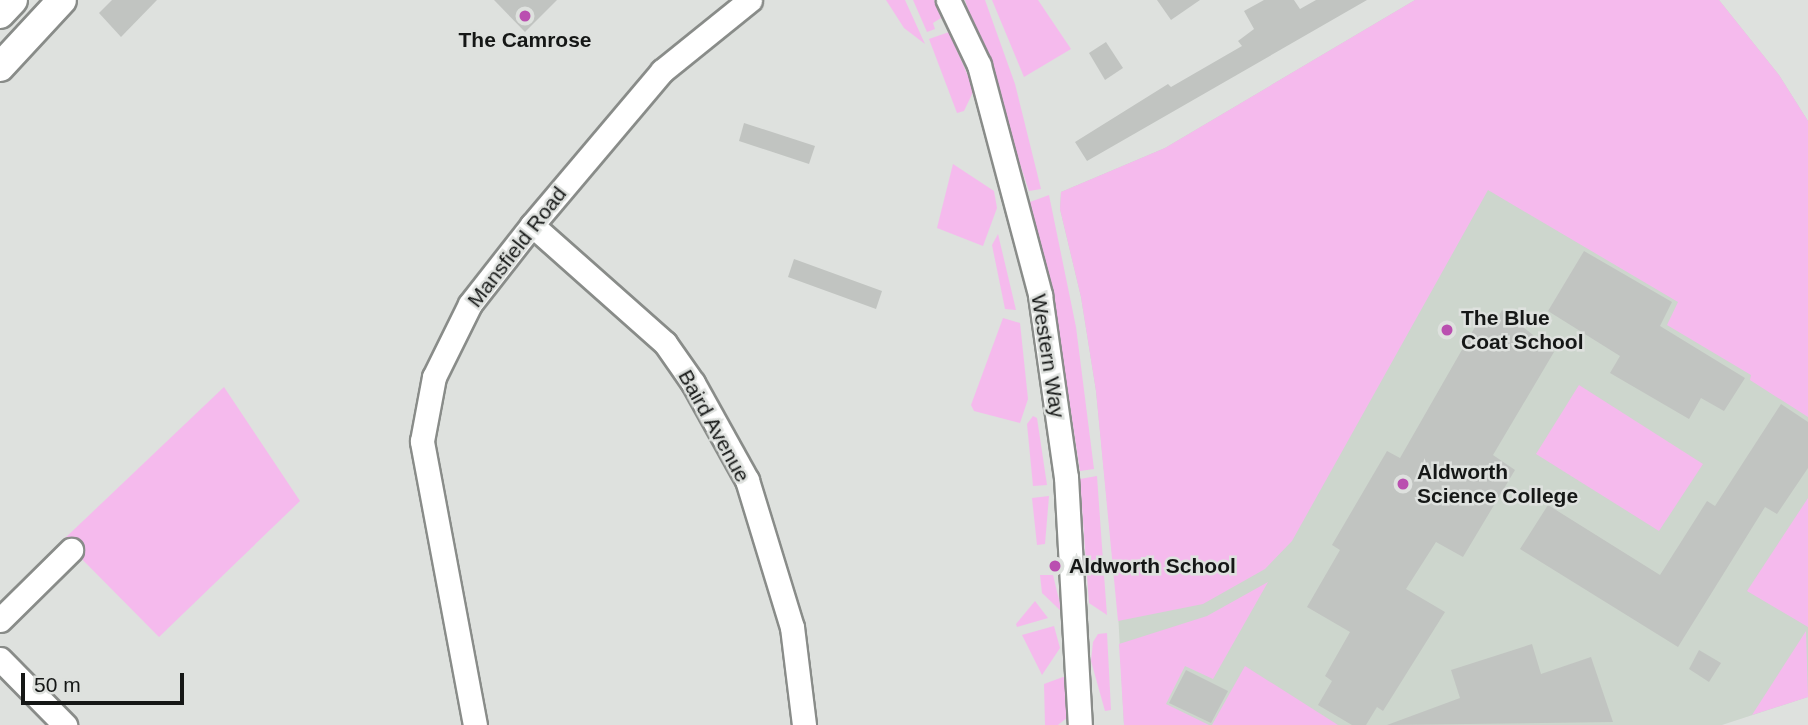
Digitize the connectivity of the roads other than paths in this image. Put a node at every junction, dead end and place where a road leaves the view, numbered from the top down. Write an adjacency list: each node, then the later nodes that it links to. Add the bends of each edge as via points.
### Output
1 (13, 0): 5 (main road)
2 (62, 0): 6 (main road)
3 (750, 0): 7 (street, Mansfield Road, via 662,71)
4 (948, 0): 14 (street, Western Way, via 979,65 1040,295 1066,477)
5 (0, 13)
6 (0, 67)
7 (532, 225): 12 (street, Mansfield Road, via 470,304 433,377 422,440); 13 (street, Baird Avenue, via 664,343 693,383 747,480 792,627)
8 (71, 550): 9 (street)
9 (0, 620)
10 (0, 659): 11 (street)
11 (65, 725)
12 (475, 725)
13 (804, 725)
14 (1080, 725)

